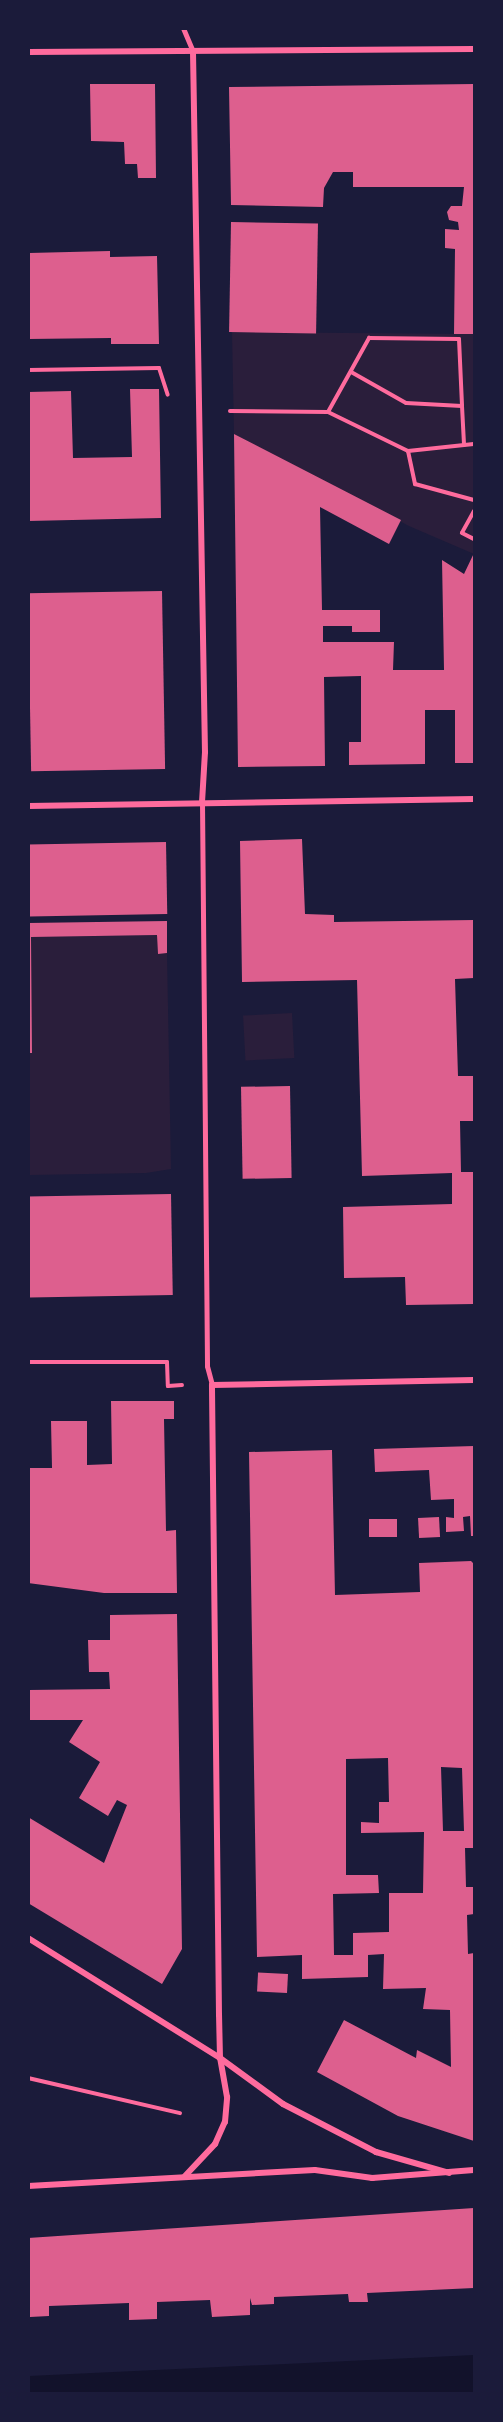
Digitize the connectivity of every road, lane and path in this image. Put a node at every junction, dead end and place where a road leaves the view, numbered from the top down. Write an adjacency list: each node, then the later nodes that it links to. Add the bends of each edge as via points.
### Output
1 (183, 28): 4 (street)
2 (474, 49): 4 (street)
3 (28, 52): 4 (street)
4 (193, 52): 18 (street, via 205,752)
5 (28, 370): 7 (path, via 159,368)
6 (351, 372): 8 (path, via 406,403); 8 (path, via 369,338 459,339); 10 (path)
7 (169, 400)
8 (462, 406): 12 (path)
9 (229, 411): 10 (path)
10 (328, 412): 13 (path)
11 (474, 444): 12 (path)
12 (464, 445): 13 (path)
13 (408, 451): 14 (path, via 415,484)
14 (474, 501)
15 (474, 511): 16 (path, via 462,533)
16 (474, 539)
17 (474, 799): 18 (street)
18 (202, 802): 19 (street); 22 (street, via 207,1355)
19 (28, 806)
20 (28, 1362): 22 (path, via 167,1362 168,1386)
21 (474, 1380): 22 (street)
22 (212, 1385): 24 (street)
23 (28, 1938): 24 (street)
24 (220, 2058): 28 (street, via 283,2104 326,2128 376,2152); 29 (street, via 227,2097 225,2121 215,2144)
25 (28, 2078): 26 (path)
26 (180, 2113)
27 (474, 2170): 28 (street)
28 (449, 2173): 29 (street, via 372,2178 315,2170)
29 (185, 2176): 30 (street)
30 (28, 2186)

